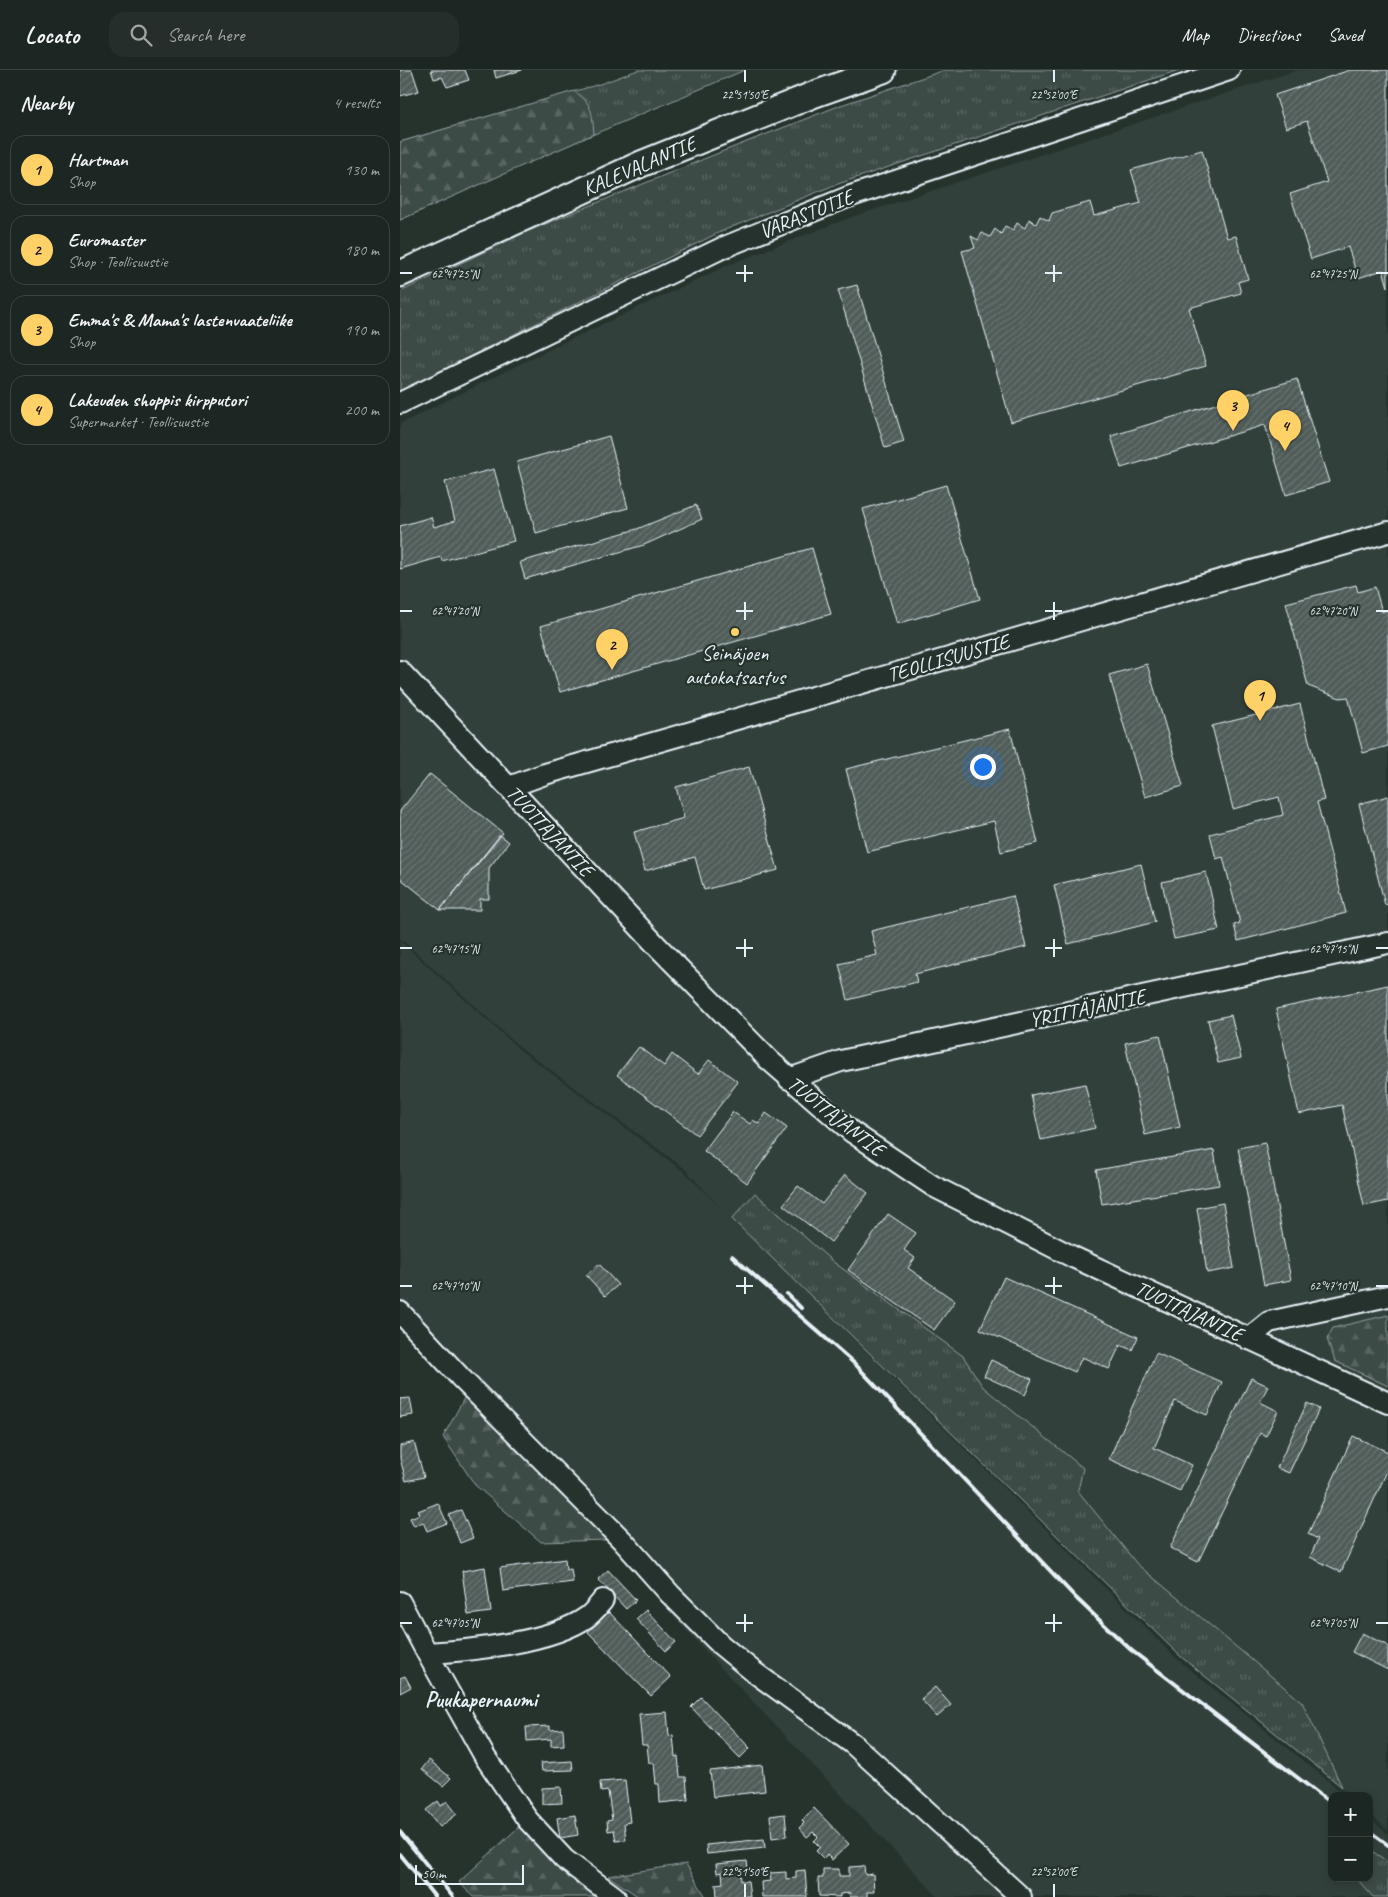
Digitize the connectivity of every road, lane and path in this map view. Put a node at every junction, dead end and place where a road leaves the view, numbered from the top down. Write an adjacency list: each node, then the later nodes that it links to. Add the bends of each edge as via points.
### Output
1 (883, 70): 3 (main road, KALEVALANTIE, via 641,164)
2 (1230, 70): 4 (street, VARASTOTIE, via 848,196 722,248)
3 (400, 274)
4 (400, 403)
5 (1388, 532): 7 (street, TEOLLISUUSTIE)
6 (400, 671): 7 (street, TUOTTAJANTIE)
7 (509, 787): 9 (street, TUOTTAJANTIE, via 658,947)
8 (1388, 943): 9 (street, YRITTÄJÄNTIE, via 841,1061)
9 (789, 1079): 12 (street, TUOTTAJANTIE, via 852,1132 933,1186 1072,1257)
10 (1388, 1296): 12 (street, via 1269,1322)
11 (400, 1312): 18 (street, via 721,1645 853,1744)
12 (1248, 1339): 13 (street, TUOTTAJANTIE)
13 (1388, 1402)
14 (603, 1600): 16 (street, via 588,1617 561,1631 489,1646)
15 (400, 1602): 16 (street)
16 (426, 1653): 17 (street, via 485,1757 527,1819 564,1859)
17 (615, 1897)
18 (1020, 1897)

